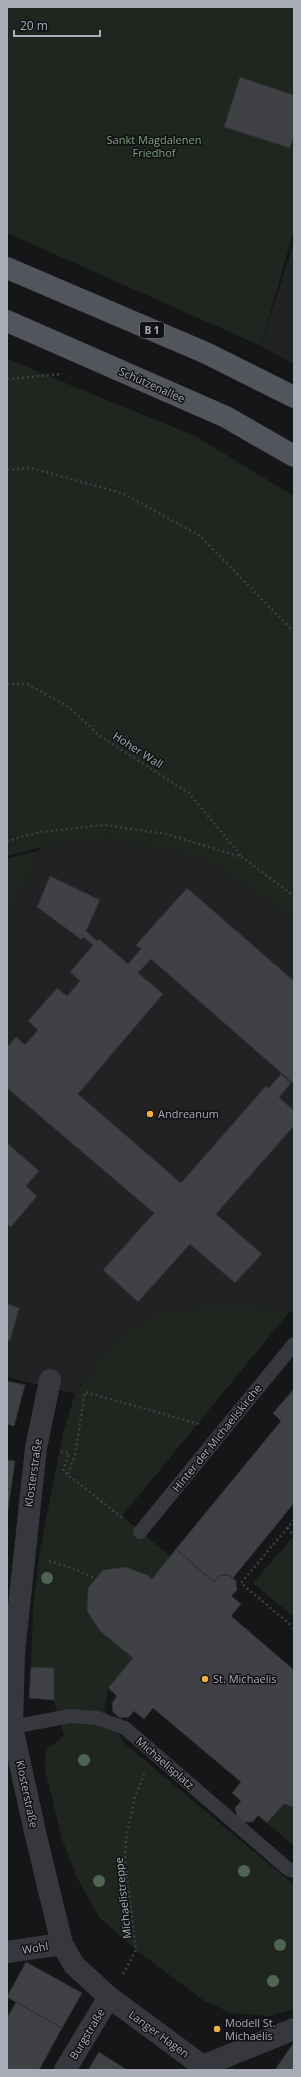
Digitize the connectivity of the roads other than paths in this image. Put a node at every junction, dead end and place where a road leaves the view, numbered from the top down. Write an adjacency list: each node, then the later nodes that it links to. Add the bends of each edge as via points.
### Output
1 (7, 268): 3 (main road, B 1, via 206,353)
2 (7, 321): 4 (main road, Schützenallee, via 226,418)
3 (294, 398)
4 (294, 456)
5 (294, 1344): 7 (lane, Hinter der Michaeliskirche)
6 (50, 1380): 8 (street, Klosterstraße, via 36,1448 23,1557 14,1652)
7 (140, 1532)
8 (12, 1726): 9 (lane, Michaelisplatz, via 70,1716 97,1718 125,1728 288,1869); 10 (street, Klosterstraße)
9 (294, 1871)
10 (62, 1944): 11 (street, Wohl); 12 (street, Klosterstraße, via 74,1965)
11 (7, 1952)
12 (109, 1997): 14 (street, Langer Hagen); 15 (street, Burgstraße)
13 (294, 2029): 14 (street)
14 (206, 2068)
15 (65, 2070)

